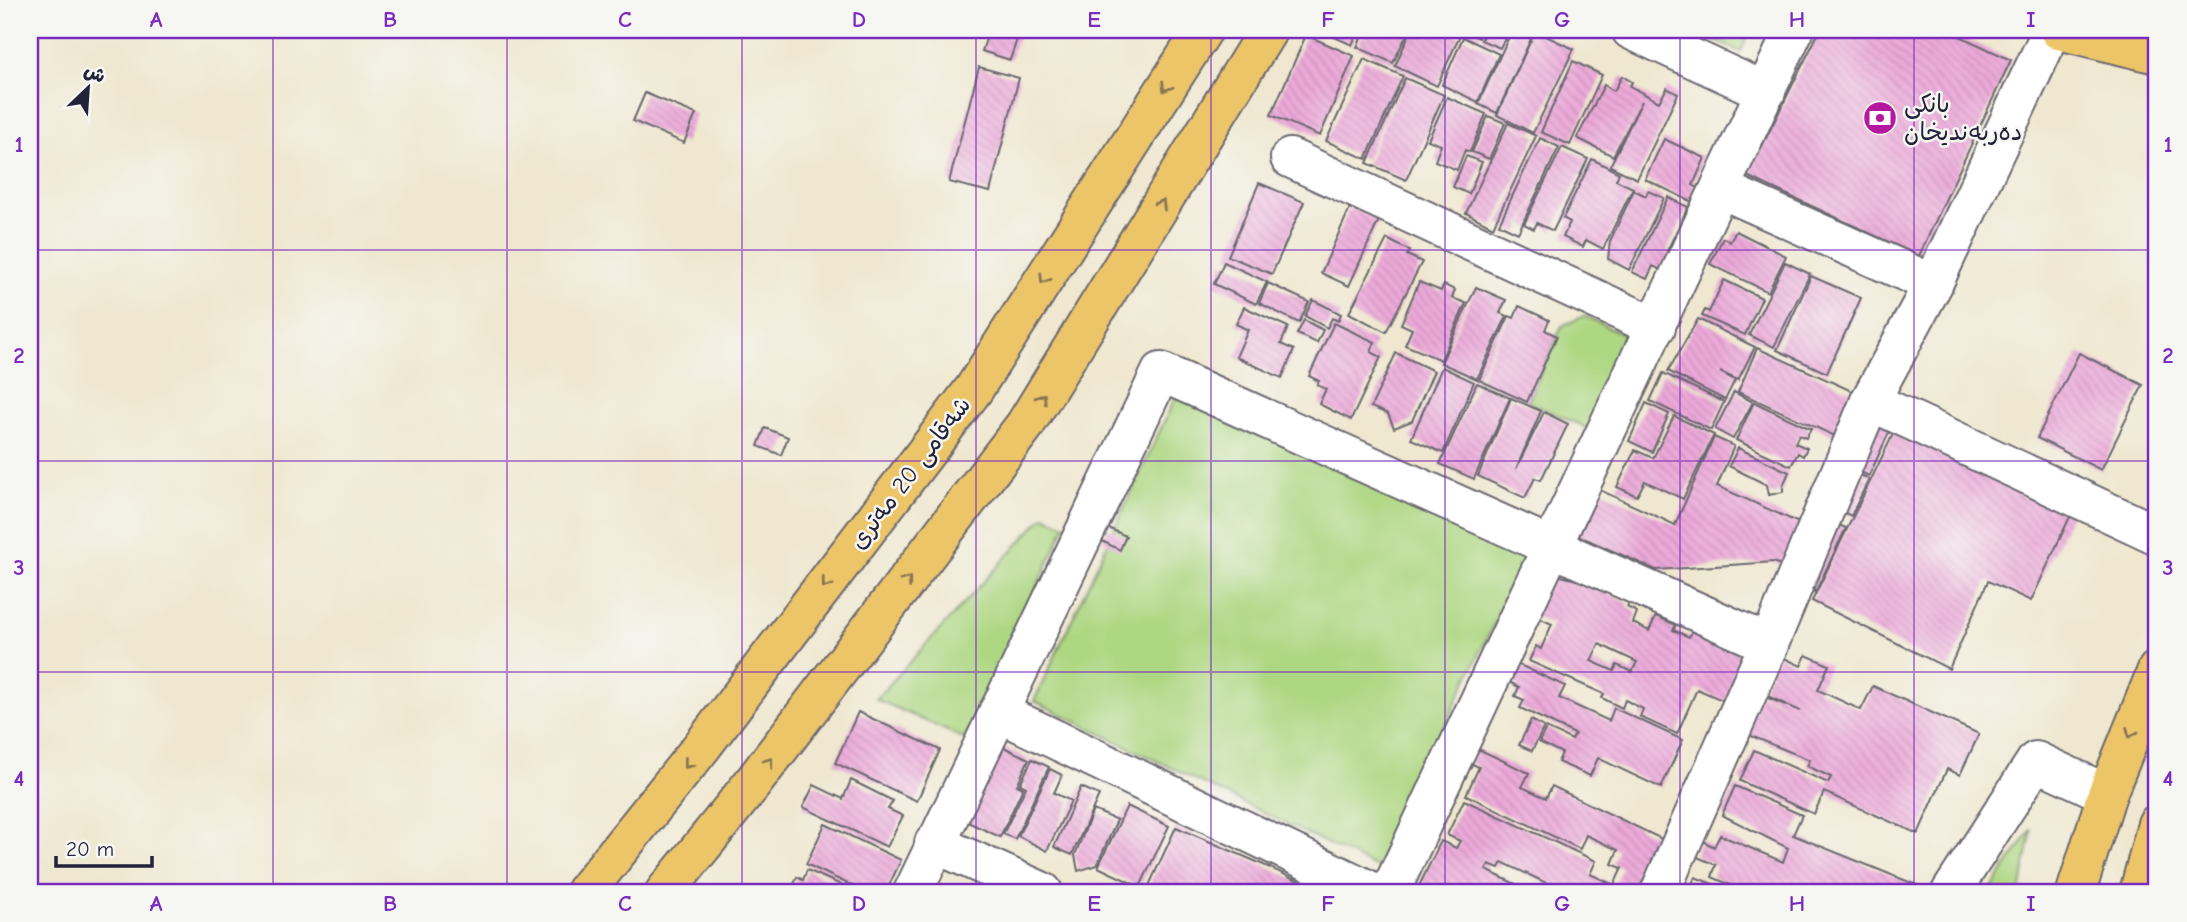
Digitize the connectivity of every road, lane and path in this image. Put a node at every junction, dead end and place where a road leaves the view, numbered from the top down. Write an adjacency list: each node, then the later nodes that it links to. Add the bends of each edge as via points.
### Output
1 (1203, 30): 22 (main road, شەقامی 20 مەتری, one-way to 22, via 974,388 703,745)
2 (1268, 30): 23 (main road, one-way to 2, via 1025,425)
3 (1631, 30): 8 (street)
4 (1794, 30): 8 (street)
5 (2052, 30): 11 (street)
6 (2059, 30): 7 (main road)
7 (2157, 54)
8 (1766, 92): 10 (street)
9 (1290, 158): 12 (street)
10 (1721, 189): 11 (street); 12 (street)
11 (1933, 284): 13 (street)
12 (1656, 327): 15 (street)
13 (1870, 401): 14 (street); 16 (street)
14 (2157, 535)
15 (1555, 546): 16 (street); 18 (street, via 1161,372); 27 (street)
16 (1769, 644): 28 (street)
17 (2157, 670): 19 (main road, one-way to 19)
18 (998, 712): 21 (street); 26 (street)
19 (2106, 794): 29 (street, via 2036,761); 30 (main road)
20 (2157, 829): 31 (main road)
21 (934, 843): 24 (street); 25 (street)
22 (585, 892)
23 (665, 892)
24 (913, 892)
25 (1042, 892)
26 (1373, 892)
27 (1390, 892)
28 (1660, 892)
29 (1951, 892)
30 (2076, 892)
31 (2139, 892)

